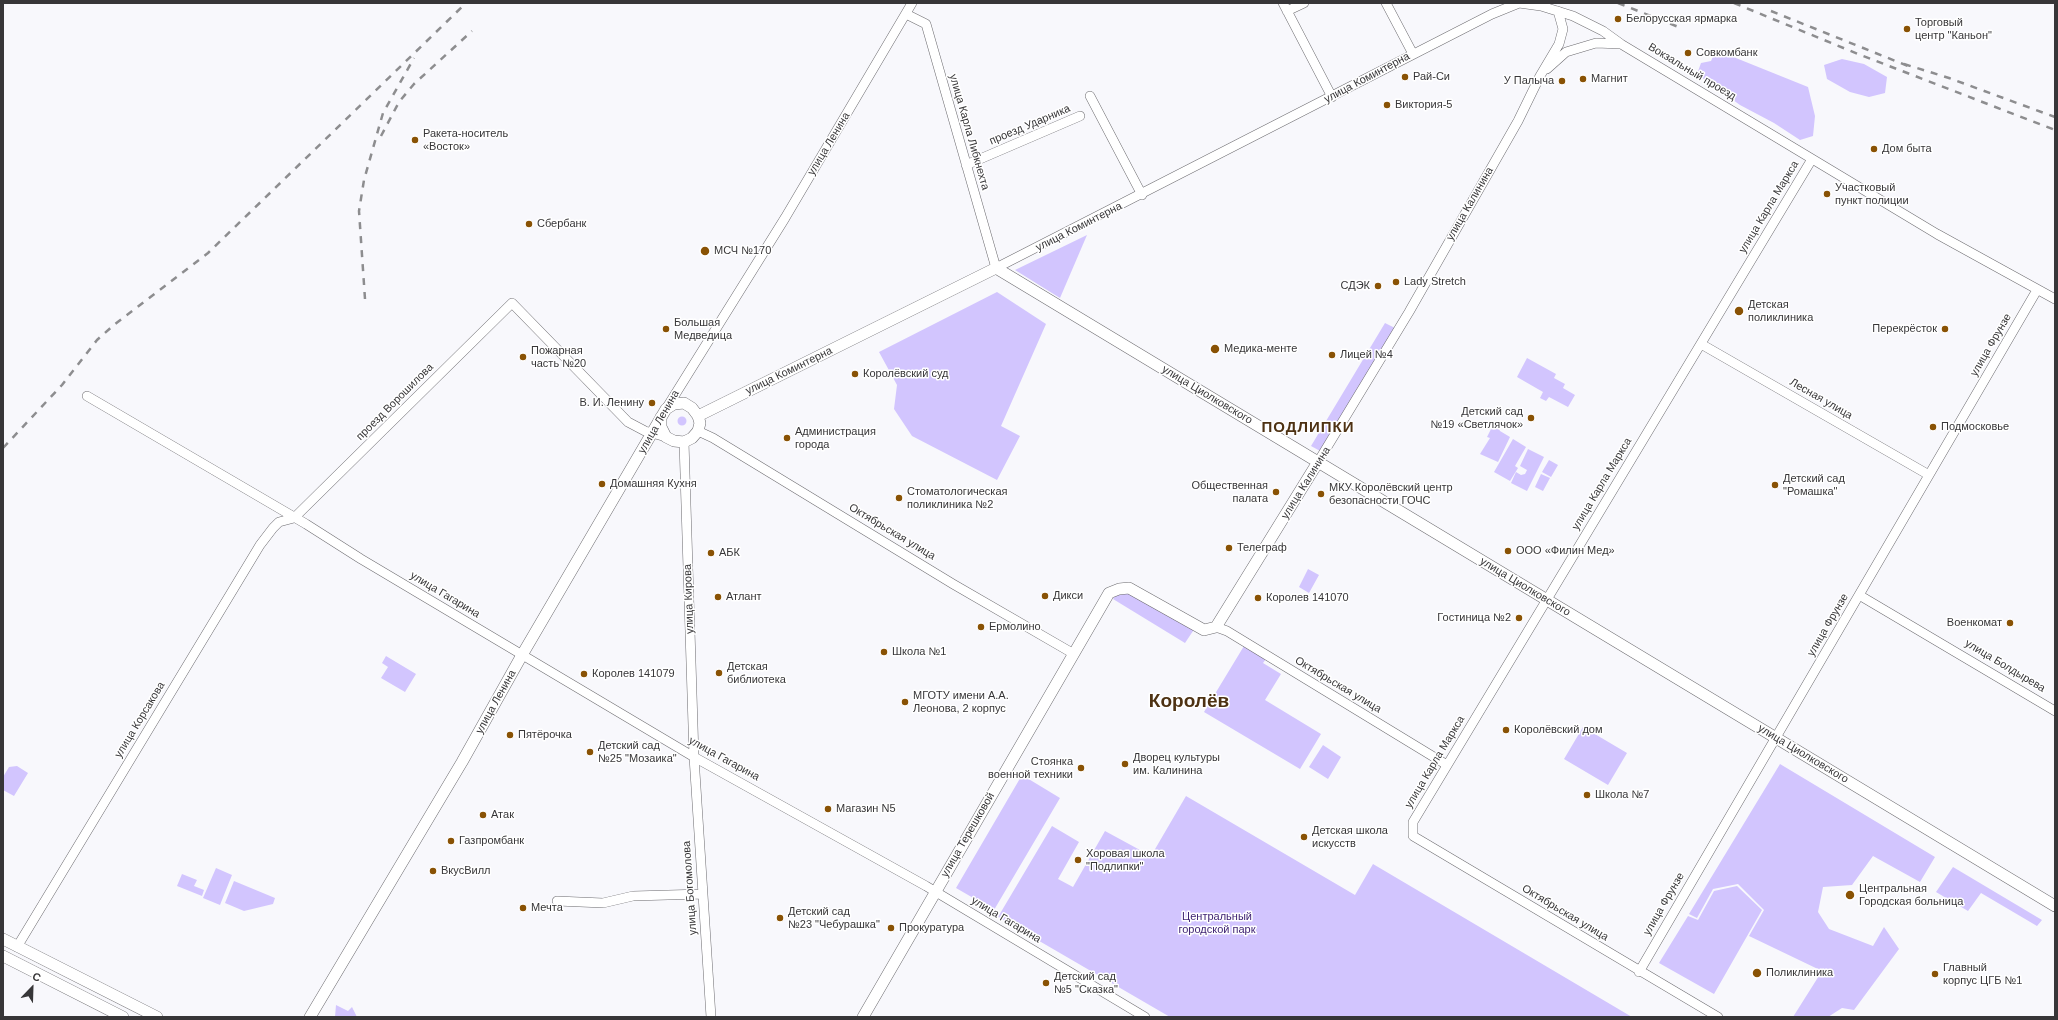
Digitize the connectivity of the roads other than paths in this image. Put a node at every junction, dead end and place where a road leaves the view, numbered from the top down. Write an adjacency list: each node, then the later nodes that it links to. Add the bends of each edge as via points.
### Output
1 (912, 3): 6 (street, улица Ленина)
2 (1304, 3): 4 (street)
3 (1386, 3): 10 (street)
4 (1285, 7): 13 (street)
5 (1558, 11): 7 (street, Вокзальный проезд); 10 (street, улица Коминтерна, via 1519,3); 11 (street, улица Калинина, via 1563,29 1559,44)
6 (906, 14): 16 (street, улица Карла Либкнехта, via 926,24); 22 (street, улица Ленина)
7 (1603, 30): 8 (street); 9 (street, Вокзальный проезд)
8 (1596, 43): 9 (street); 11 (street, via 1566,52)
9 (1621, 44): 15 (street, Вокзальный проезд)
10 (1413, 54): 13 (street, улица Коминтерна)
11 (1540, 76): 31 (street, улица Калинина, via 1518,121 1409,312)
12 (1090, 96): 17 (street)
13 (1332, 97): 17 (street, улица Коминтерна)
14 (1080, 116): 16 (street, проезд Ударника)
15 (1812, 159): 19 (street, Вокзальный проезд); 21 (street, улица Карла Маркса)
16 (966, 165): 18 (street, улица Карла Либкнехта)
17 (1142, 195): 18 (street, улица Коминтерна)
18 (996, 268): 26 (main road, улица Коминтерна); 31 (main road, улица Циолковского)
19 (2037, 290): 20 (street, Вокзальный проезд); 32 (street, улица Фрунзе)
20 (2055, 300)
21 (1701, 344): 32 (street, Лесная улица); 35 (street, улица Карла Маркса)
22 (681, 386): 24 (street, улица Ленина); 25 (street, улица Ленина)
23 (87, 396): 33 (street, улица Гагарина)
24 (684, 403): 25 (main road, via 674,404); 26 (main road)
25 (664, 413): 28 (main road, улица Ленина); 29 (main road, via 661,427)
26 (698, 416): 27 (main road)
27 (698, 431): 30 (main road); 37 (street, Октябрьская улица)
28 (653, 434): 29 (street); 33 (street, проезд Ворошилова, via 628,422 512,303); 38 (main road, улица Ленина)
29 (666, 437): 30 (main road)
30 (684, 442): 41 (street, улица Кирова)
31 (1318, 462): 35 (main road, улица Циолковского); 36 (main road, улица Калинина)
32 (1929, 475): 34 (street, улица Фрунзе)
33 (294, 518): 38 (street, улица Гагарина); 49 (street, улица Корсакова, via 279,522 260,545)
34 (1859, 594): 39 (street, улица Болдырева); 40 (street, улица Фрунзе)
35 (1547, 600): 40 (main road, улица Циолковского); 42 (street, улица Карла Маркса)
36 (1216, 627): 37 (main road, улица Терешковой, via 1204,630 1129,588 1119,589 1109,593); 42 (street, Октябрьская улица, via 1227,631)
37 (1074, 654): 44 (main road, улица Терешковой)
38 (522, 655): 41 (street, улица Гагарина); 54 (main road, улица Ленина, via 462,762)
39 (2055, 711)
40 (1775, 738): 47 (main road, улица Циолковского); 51 (street, улица Фрунзе)
41 (694, 756): 44 (street, улица Гагарина); 45 (street, улица Богомолова)
42 (1447, 765): 43 (street, улица Карла Маркса)
43 (1413, 822): 51 (street, Октябрьская улица, via 1412,836)
44 (936, 892): 56 (main road, улица Терешковой); 57 (street, улица Гагарина)
45 (703, 894): 46 (street, via 633,896 603,903); 55 (street, улица Богомолова)
46 (557, 901)
47 (2055, 906)
48 (3, 940): 49 (main road)
49 (17, 947): 53 (main road)
50 (3, 956): 52 (main road)
51 (1639, 972): 58 (street, Октябрьская улица)
52 (123, 1017)
53 (157, 1017)
54 (310, 1017)
55 (710, 1017)
56 (863, 1017)
57 (1145, 1017)
58 (1718, 1017)

